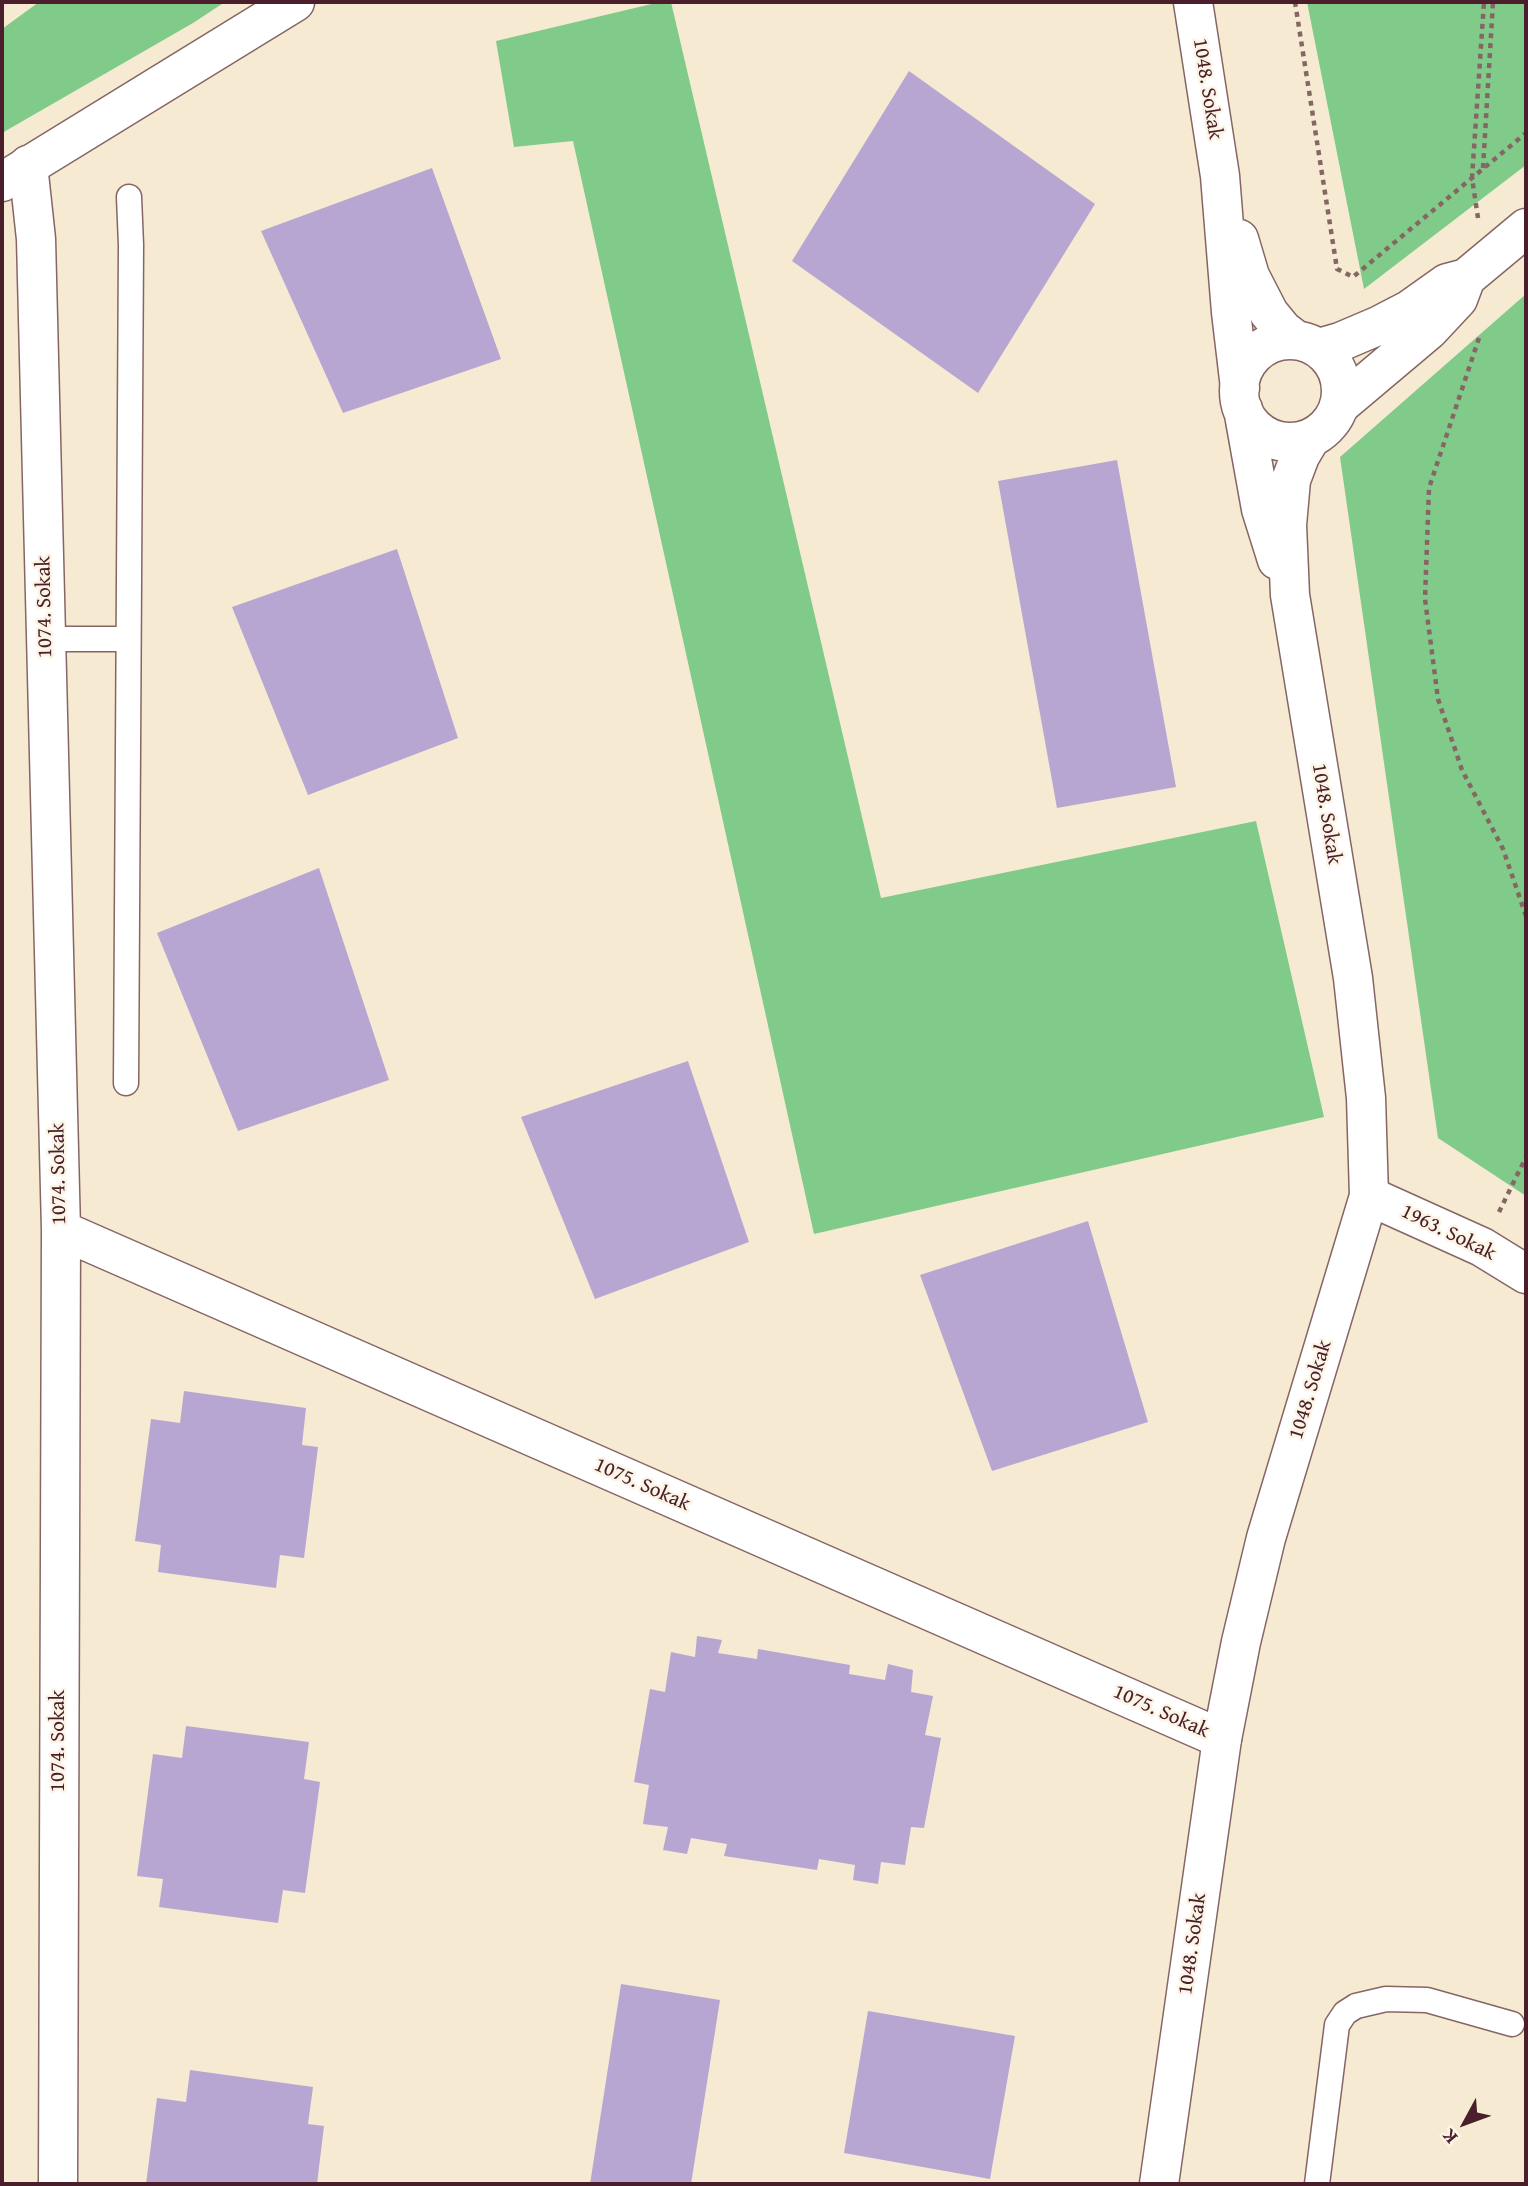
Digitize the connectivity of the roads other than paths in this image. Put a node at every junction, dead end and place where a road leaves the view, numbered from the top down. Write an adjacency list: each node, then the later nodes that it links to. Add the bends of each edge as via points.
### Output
1 (295, 2): 3 (main road)
2 (1194, 2): 4 (main road, 1048. Sokak)
3 (15, 173): 13 (main road, 1074. Sokak, via 36,239)
4 (1220, 176): 8 (main road, via 1250,276 1269,313 1283,330); 9 (main road)
5 (129, 197): 14 (lane)
6 (1526, 228): 7 (main road)
7 (1475, 270): 8 (main road, via 1380,325 1340,342); 10 (main road, via 1458,299 1429,330)
8 (1308, 344): 9 (main road, via 1273,342 1253,354 1241,374); 10 (main road, via 1334,364 1341,384)
9 (1241, 398): 11 (main road, via 1247,420 1265,436 1288,443); 12 (main road, via 1261,509)
10 (1340, 405): 11 (main road, via 1329,425)
11 (1310, 439): 12 (main road, via 1291,480 1287,525)
12 (1290, 595): 16 (main road, 1048. Sokak, via 1353,978 1366,1098)
13 (46, 639): 14 (lane); 17 (main road, 1074. Sokak)
14 (128, 639): 15 (lane)
15 (125, 1083)
16 (1369, 1196): 18 (main road, 1963. Sokak, via 1482,1247); 19 (main road, 1048. Sokak, via 1266,1538)
17 (61, 1230): 19 (main road, 1075. Sokak); 21 (main road, 1074. Sokak)
18 (1526, 1274)
19 (1222, 1739): 22 (main road, 1048. Sokak)
20 (1513, 2024): 23 (lane, via 1427,2000 1385,1999 1345,2013 1337,2025)
21 (58, 2184)
22 (1159, 2184)
23 (1317, 2184)

